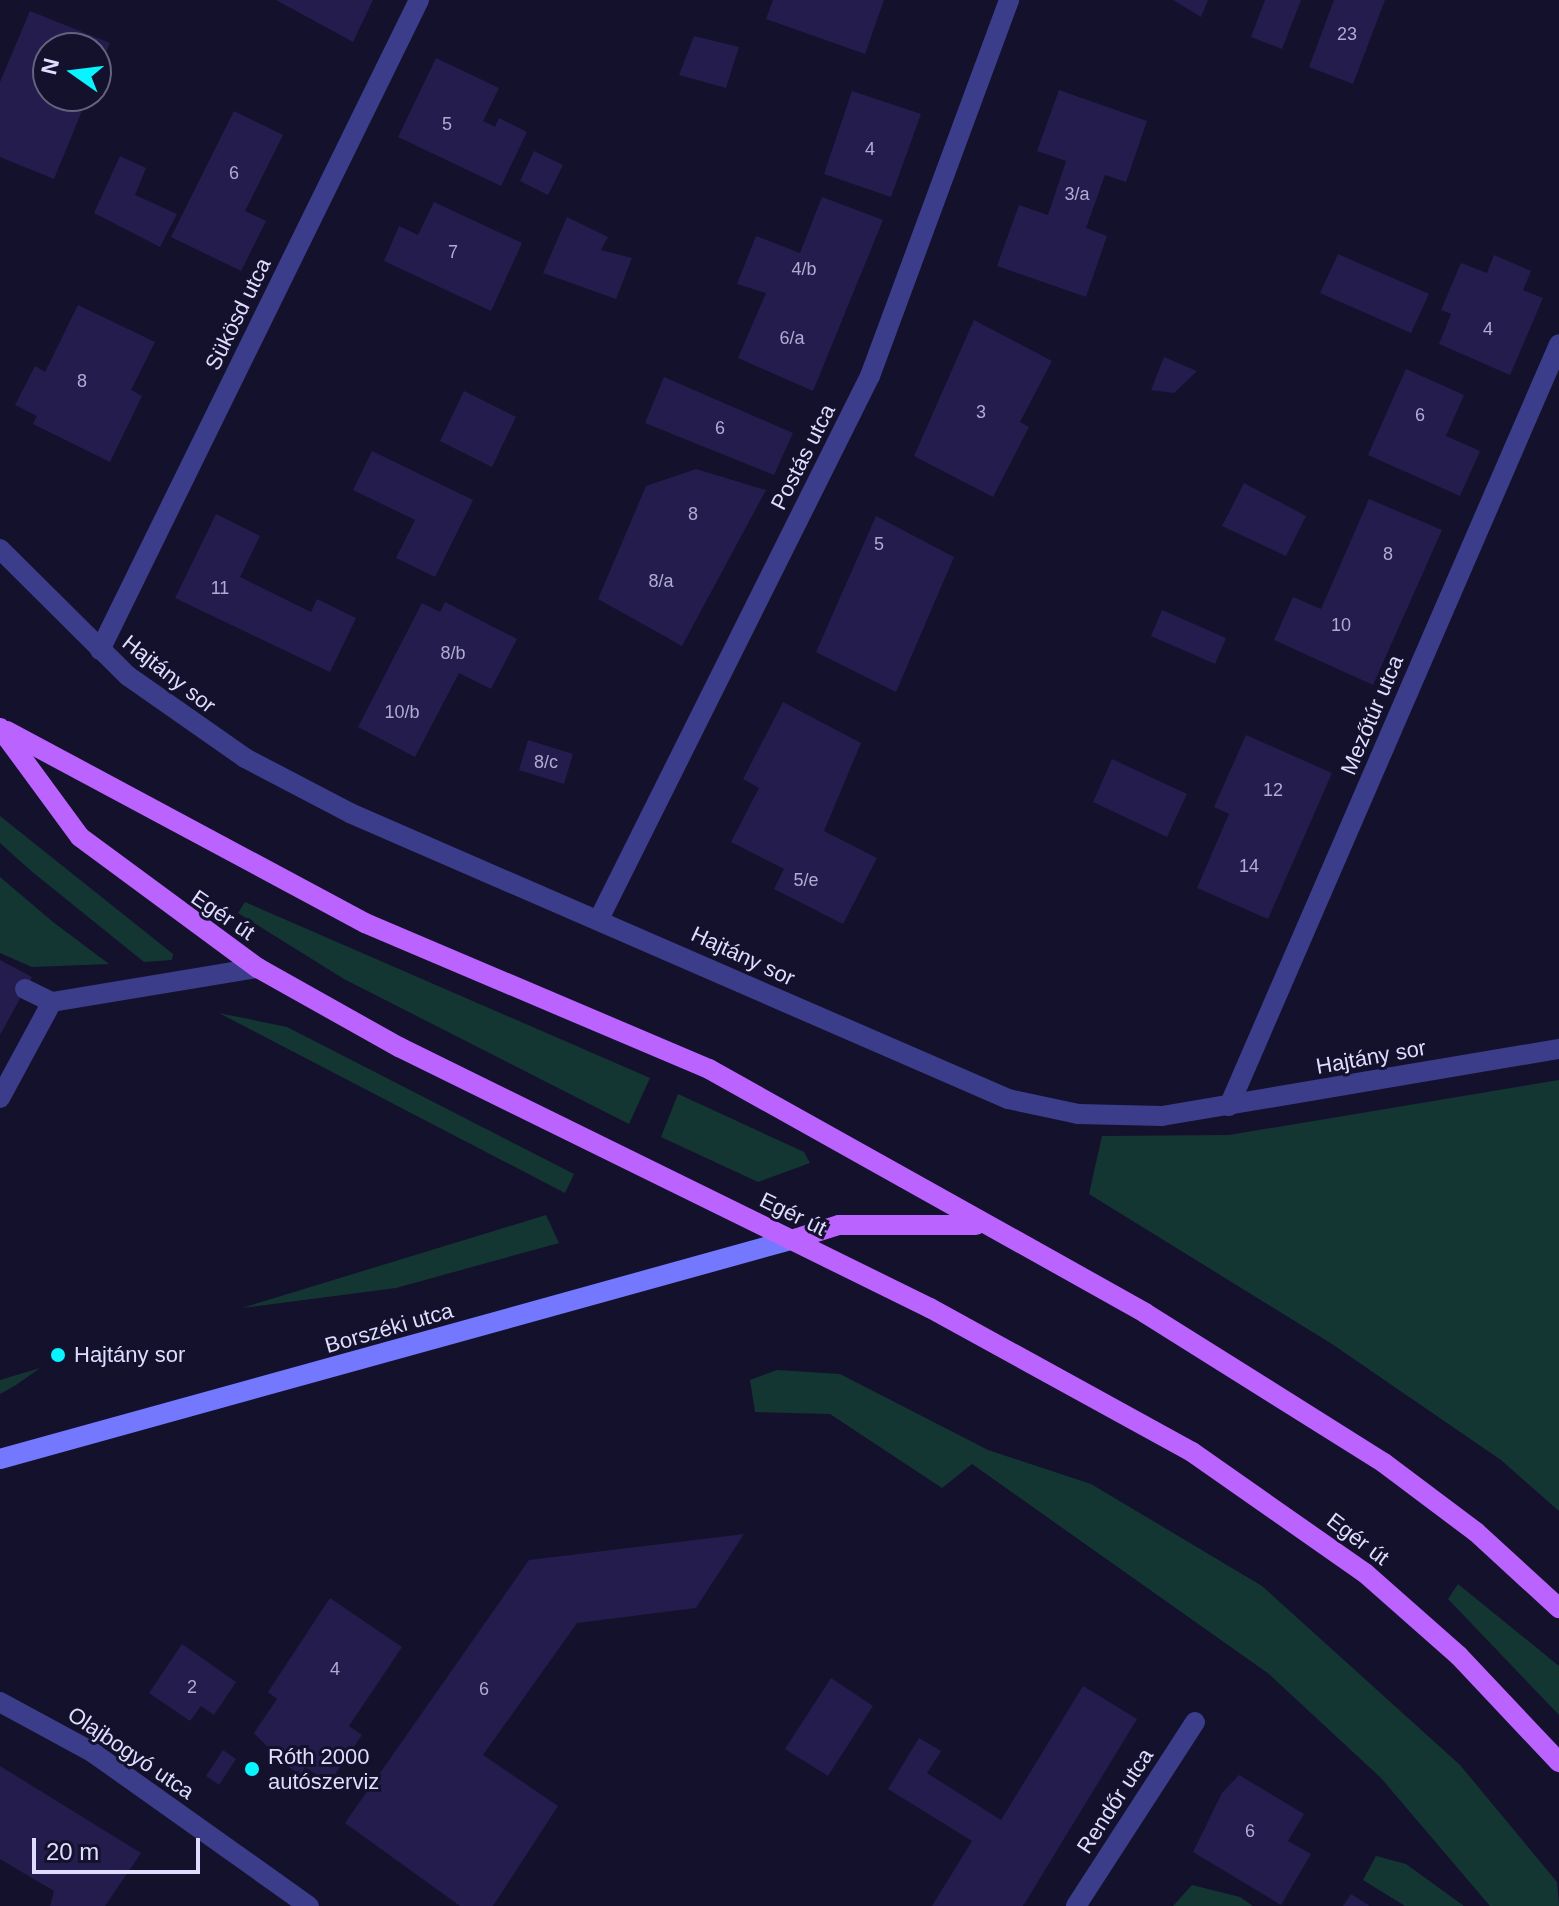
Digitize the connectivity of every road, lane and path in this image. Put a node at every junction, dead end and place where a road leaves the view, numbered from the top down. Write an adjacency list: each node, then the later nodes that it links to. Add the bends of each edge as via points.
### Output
1 (419, 0): 5 (street, Sükösd utca)
2 (1009, 0): 7 (street, Postás utca, via 870,376)
3 (1559, 344): 13 (street, Mezőtúr utca)
4 (0, 549): 5 (street, Hajtány sor)
5 (100, 650): 7 (street, Hajtány sor, via 163,704 272,773)
6 (0, 727): 8 (main road, Egér út, via 80,837); 14 (main road, Egér út, via 351,916 709,1069)
7 (600, 917): 13 (street, Hajtány sor, via 1008,1099 1109,1116)
8 (258, 968): 10 (street); 15 (main road, Egér út, via 399,1047)
9 (25, 989): 10 (street)
10 (52, 1002): 12 (street)
11 (1559, 1049): 13 (street, Hajtány sor)
12 (0, 1098)
13 (1229, 1106)
14 (980, 1225): 15 (main road, via 839,1225); 17 (main road, Egér út, via 1266,1384 1476,1532)
15 (791, 1240): 16 (main road, Borszéki utca); 20 (main road, Egér út, via 1166,1437 1289,1518 1459,1656)
16 (0, 1459)
17 (1559, 1608)
18 (0, 1702): 21 (street, Olajbogyó utca, via 92,1752)
19 (1195, 1722): 22 (street, Rendőr utca)
20 (1559, 1762)
21 (309, 1906)
22 (1076, 1906)

